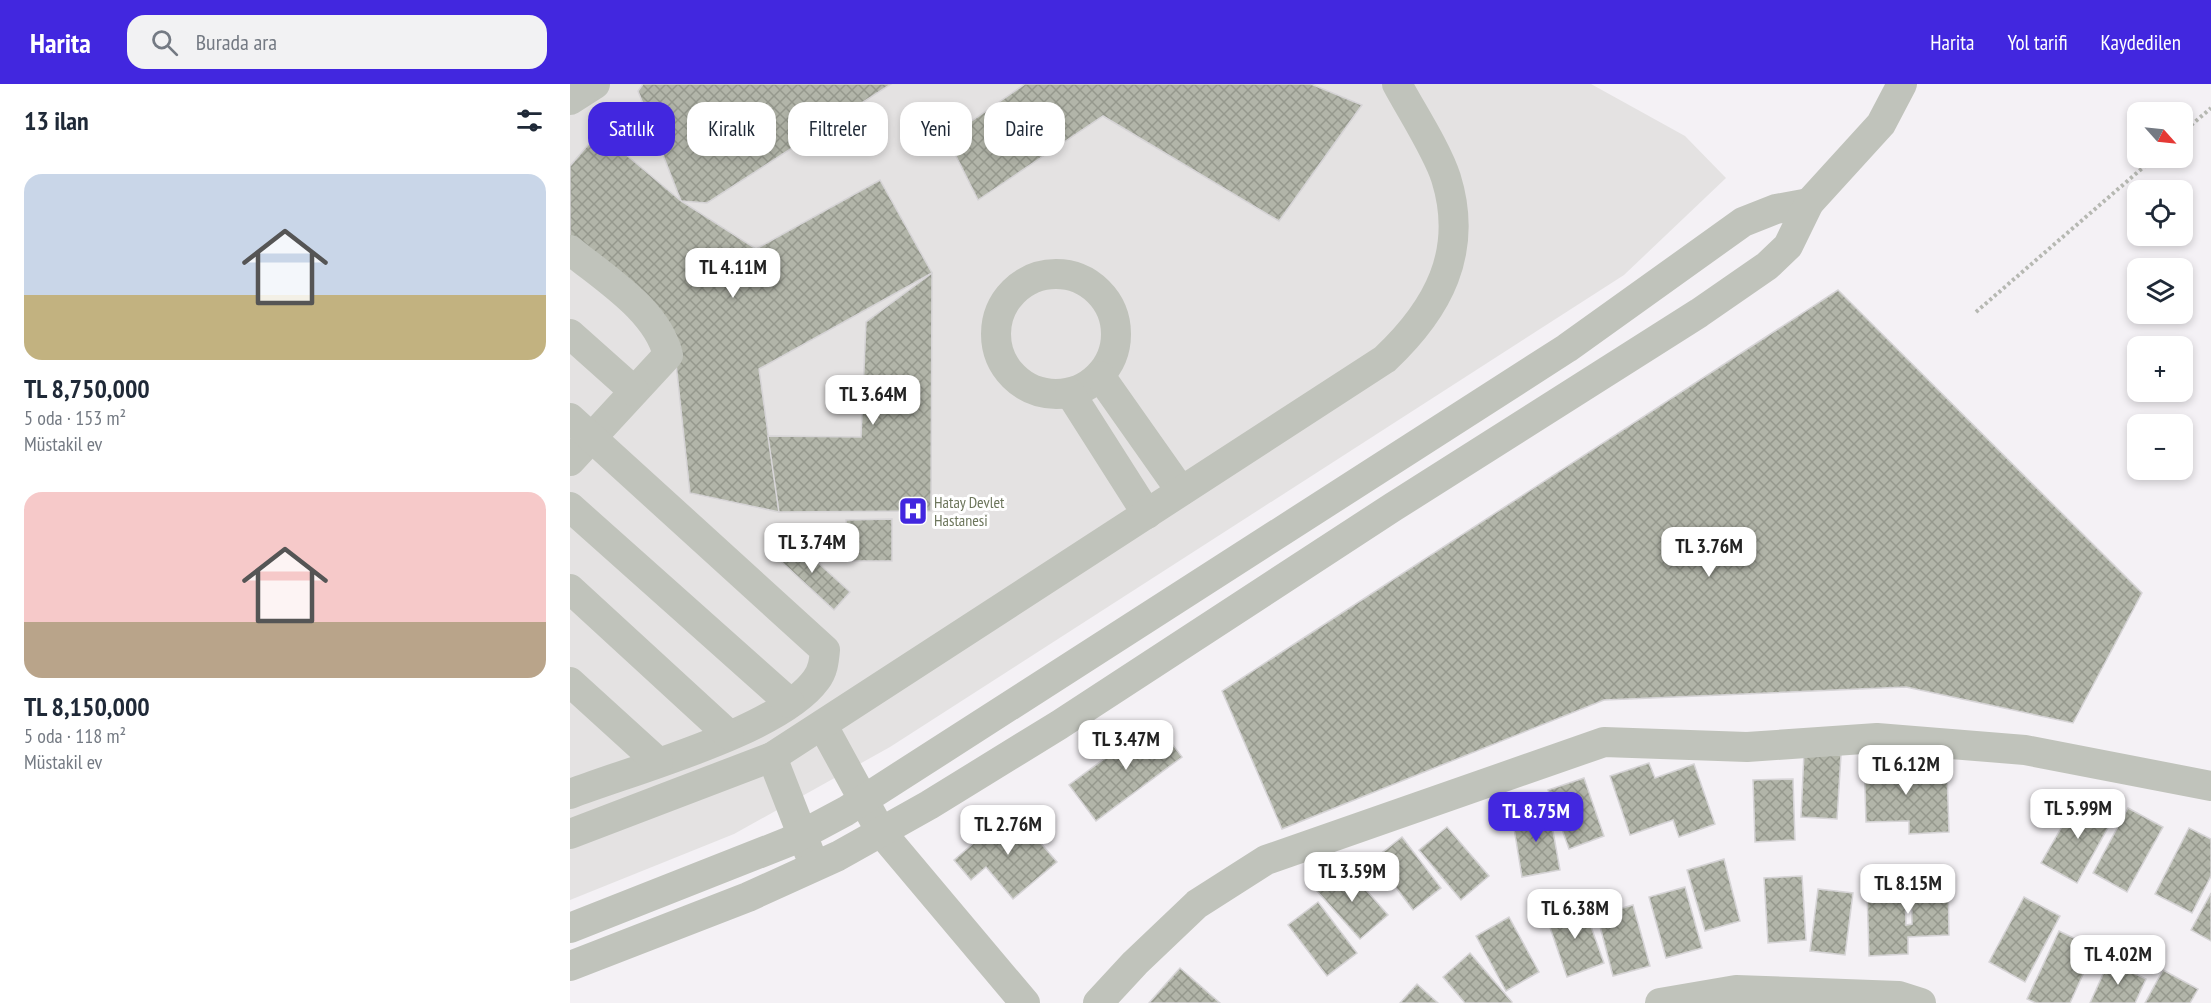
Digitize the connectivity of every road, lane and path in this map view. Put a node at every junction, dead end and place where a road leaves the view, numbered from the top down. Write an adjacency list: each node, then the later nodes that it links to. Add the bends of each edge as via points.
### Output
1 (595, 84): 4 (street)
2 (1397, 84): 18 (street, via 1446,176 1455,214 1453,250 1440,288 1413,332 1385,359)
3 (1902, 84): 8 (street, via 1881,124)
4 (570, 100)
5 (2211, 108): 6 (path)
6 (2193, 124)
7 (2142, 168): 10 (path)
8 (1809, 203): 30 (street, via 1776,209 1743,222 1567,348); 31 (street, via 1788,246 1767,266 1699,314 1393,507 1059,726)
9 (570, 250): 13 (street, via 631,300 664,337 668,355)
10 (1976, 312)
11 (570, 334): 13 (street)
12 (1100, 376): 14 (street); 14 (street, via 1112,357 1117,337 1114,315 1104,297 1088,282 1068,274 1047,274 1026,281 999,314 996,335 1000,357 1012,375 1028,388 1049,394); 18 (street)
13 (634, 391): 16 (street)
14 (1070, 393): 20 (street)
15 (570, 418): 16 (street)
16 (592, 438): 17 (street); 23 (street, via 825,650 817,679)
17 (570, 461)
18 (1181, 491): 20 (street)
19 (570, 507): 23 (street)
20 (1147, 514): 24 (street)
21 (570, 589): 25 (street)
22 (570, 682): 27 (street)
23 (790, 703): 25 (street)
24 (823, 726): 26 (street); 30 (street)
25 (729, 735): 27 (street)
26 (772, 757): 32 (street); 33 (street)
27 (658, 762): 28 (street)
28 (576, 783)
29 (2211, 786): 39 (street, via 2025,750 1876,738 1747,747 1604,742 1266,860 1197,904)
30 (863, 800): 31 (street); 33 (street)
31 (881, 832): 34 (street); 38 (street)
32 (570, 834)
33 (802, 834): 34 (street); 35 (street)
34 (814, 867): 36 (street)
35 (570, 928)
36 (570, 966)
37 (1906, 1001): 40 (street, via 1736,990)
38 (1025, 1003)
39 (1098, 1003)
40 (1660, 1003)

